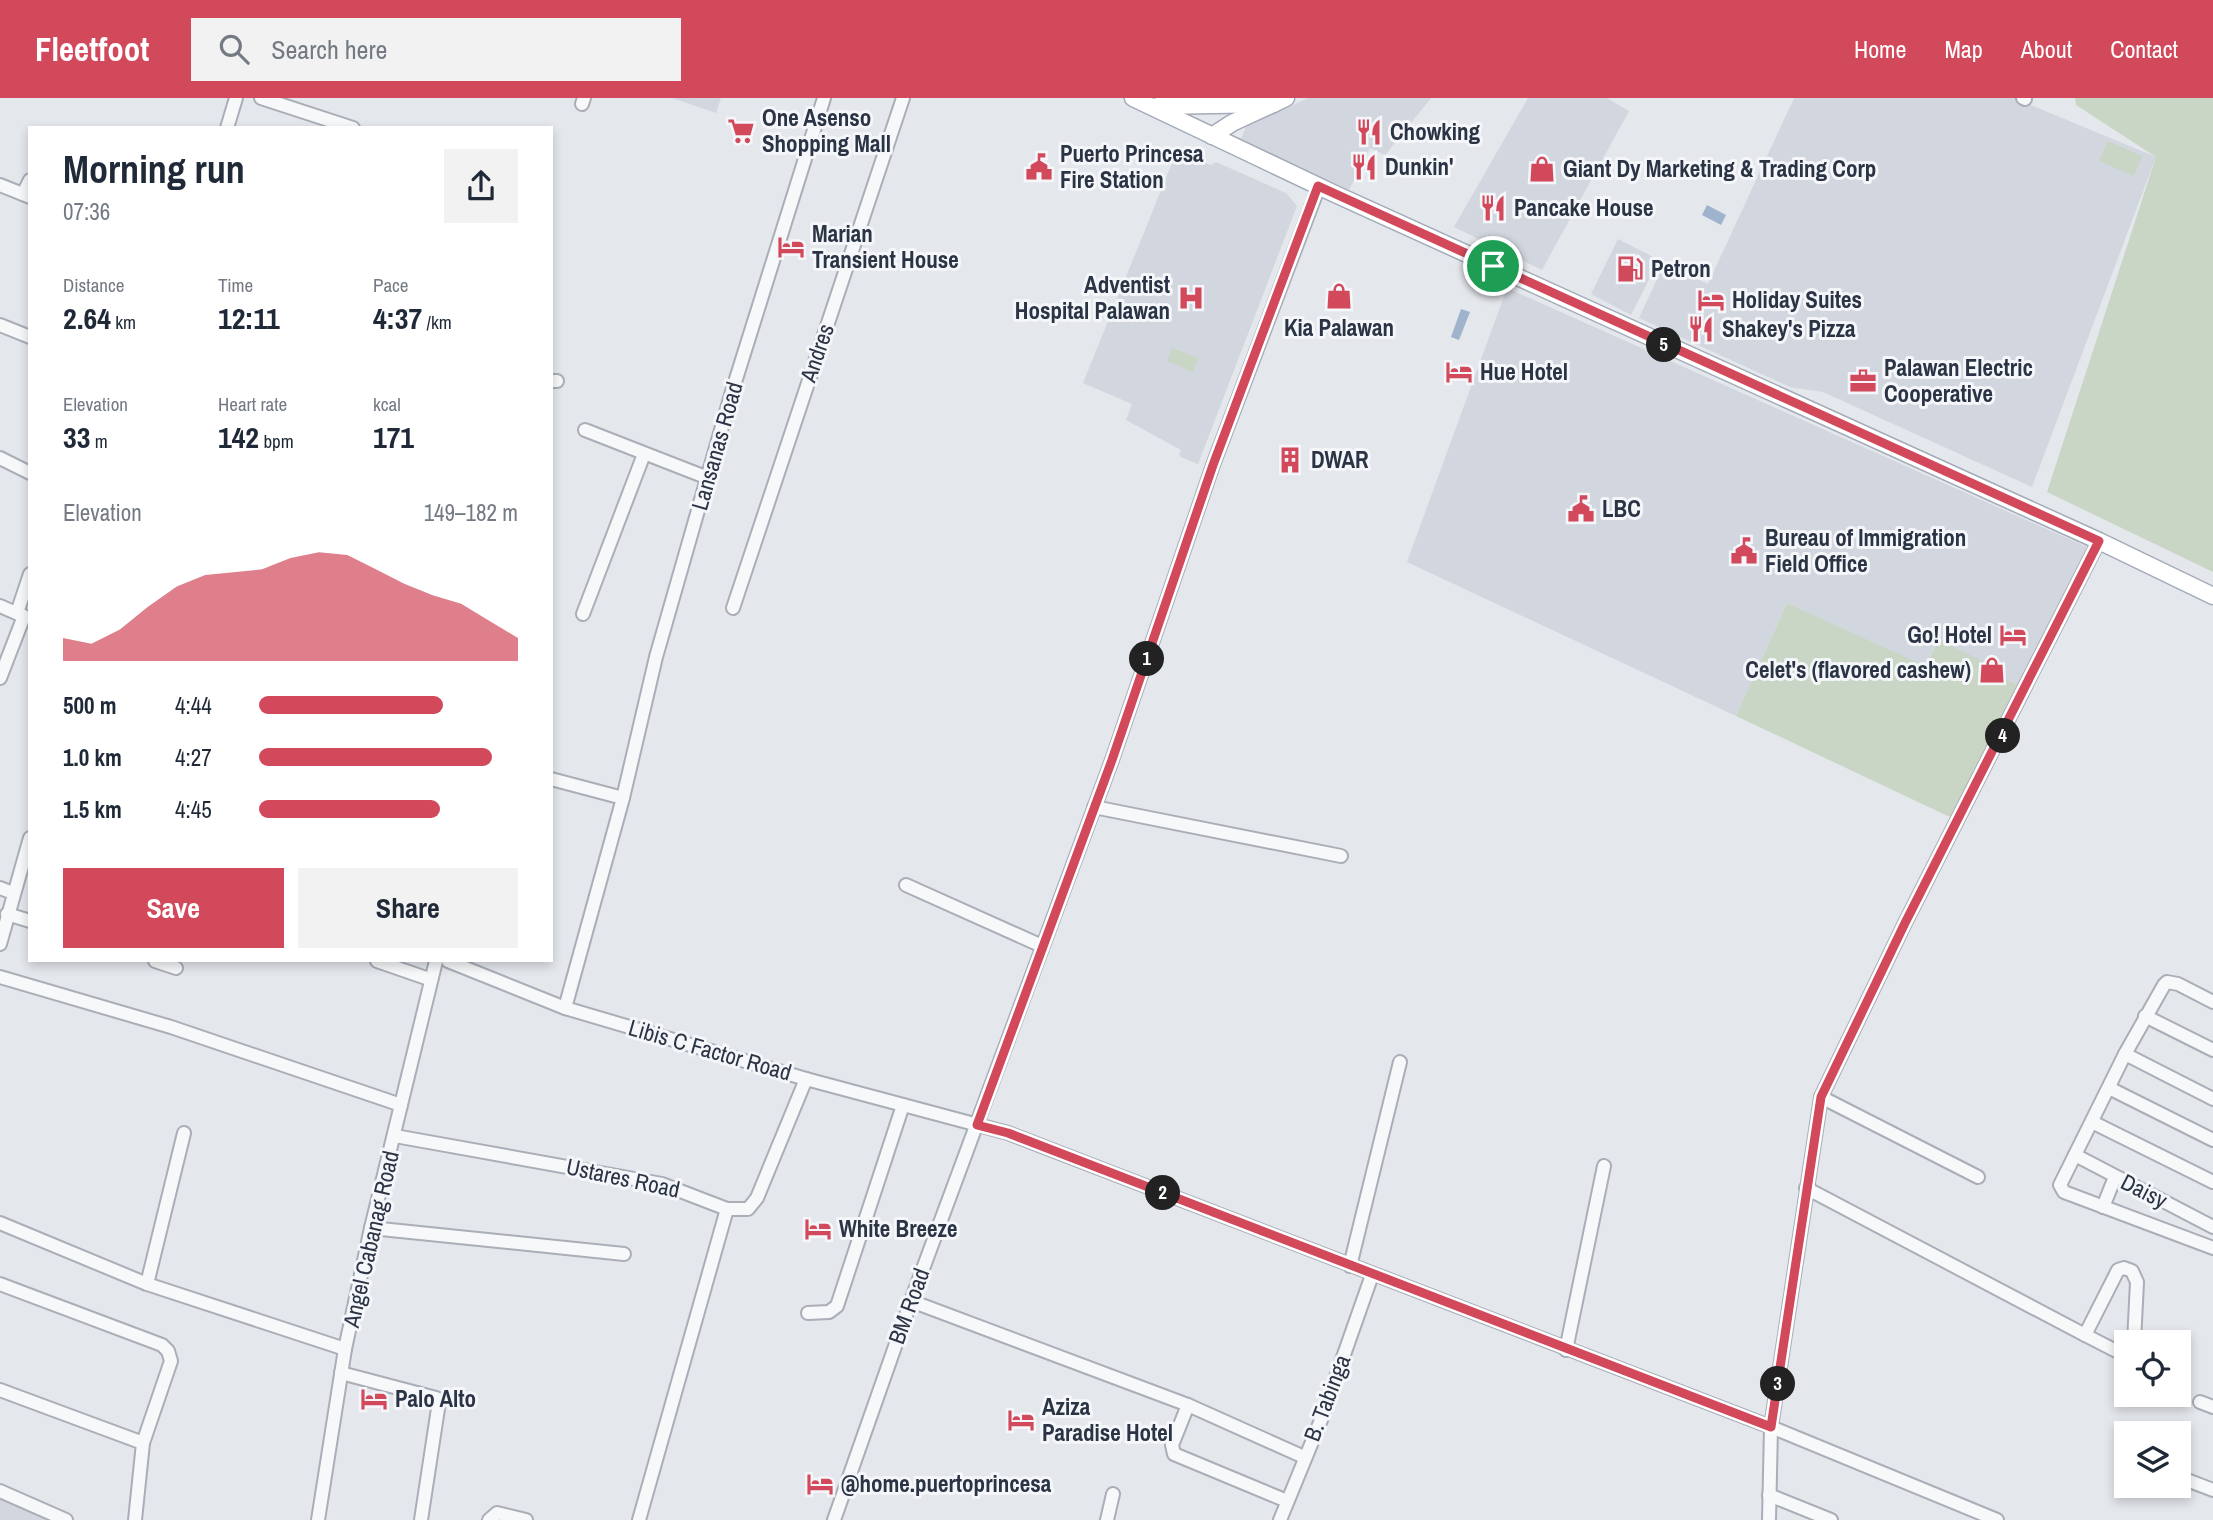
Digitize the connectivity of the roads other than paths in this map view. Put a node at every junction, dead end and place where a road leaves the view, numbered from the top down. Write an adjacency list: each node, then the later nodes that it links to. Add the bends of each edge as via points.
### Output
1 (236, 98): 8 (street)
2 (261, 98): 9 (street)
3 (824, 98): 20 (street, Lansanas Road)
4 (903, 98): 25 (street, Andres)
5 (1133, 98): 7 (main road)
6 (1280, 101): 7 (main road, via 1216,107); 10 (main road)
7 (1151, 106): 10 (main road)
8 (229, 126)
9 (347, 126)
10 (1212, 136): 12 (main road)
11 (0, 185): 13 (street)
12 (1318, 186): 21 (main road); 31 (street, BM Road, via 1209,476)
13 (26, 196)
14 (0, 325): 15 (street)
15 (28, 336)
16 (585, 430): 17 (street)
17 (644, 454): 20 (street); 26 (street)
18 (0, 458): 19 (street)
19 (28, 472)
20 (708, 478): 30 (street, Lansanas Road, via 656,657)
21 (2099, 541): 23 (main road); 56 (street)
22 (28, 588): 27 (street)
23 (2213, 596)
24 (0, 606): 27 (street)
25 (733, 608)
26 (583, 614)
27 (24, 616): 28 (street)
28 (0, 678)
29 (553, 780): 30 (street)
30 (623, 798): 49 (street, Lansanas Road)
31 (1094, 807): 33 (street); 40 (street, BM Road)
32 (28, 844): 36 (street)
33 (1341, 856)
34 (906, 885): 40 (street)
35 (0, 888): 36 (street)
36 (13, 893): 37 (street)
37 (7, 914): 38 (street); 39 (street)
38 (28, 920)
39 (0, 944)
40 (1042, 946): 61 (street, BM Road)
41 (158, 962): 45 (street)
42 (380, 962): 47 (street)
43 (436, 962): 47 (street, Angel Cabanag Road)
44 (450, 962): 49 (street, Libis C Factor Road)
45 (176, 968)
46 (0, 977): 58 (street, via 171,1027)
47 (429, 979): 58 (street, Angel Cabanag Road)
48 (2213, 1002): 50 (street, via 2167,982)
49 (565, 1008): 54 (street, Libis C Factor Road)
50 (2145, 1016): 51 (street); 52 (street)
51 (2213, 1050)
52 (2125, 1054): 55 (street); 57 (street)
53 (1400, 1062): 78 (street)
54 (806, 1079): 59 (street, Libis C Factor Road); 72 (street, via 753,1205)
55 (2109, 1088): 60 (street); 64 (street)
56 (1821, 1097): 67 (street); 70 (street)
57 (2213, 1099)
58 (401, 1105): 63 (street, Angel Cabanag Road)
59 (903, 1105): 61 (street, Libis C Factor Road); 83 (street, via 837,1306 829,1312)
60 (2092, 1122): 65 (street); 69 (street)
61 (977, 1125): 78 (street, Libis C Factor Road); 82 (street, BM Road)
62 (184, 1133): 81 (street)
63 (395, 1136): 72 (street, Ustares Road, via 662,1184); 74 (street, Angel Cabanag Road)
64 (2213, 1140)
65 (2075, 1155): 68 (street, Daisy); 71 (street, via 2061,1187)
66 (1604, 1166): 87 (street)
67 (1978, 1177)
68 (2115, 1177): 71 (street); 75 (street, Daisy)
69 (2213, 1182)
70 (1806, 1188): 85 (street); 94 (street)
71 (2103, 1207): 76 (street)
72 (727, 1209): 109 (street)
73 (0, 1223): 81 (street)
74 (371, 1227): 77 (street); 86 (street, Angel Cabanag Road)
75 (2213, 1227)
76 (2213, 1248)
77 (624, 1254)
78 (1350, 1266): 79 (street, Libis C Factor Road)
79 (1372, 1275): 87 (street, Libis C Factor Road); 96 (street, B. Tabinga)
80 (0, 1284): 95 (street, via 168,1351 171,1361)
81 (147, 1284): 86 (street)
82 (911, 1301): 92 (street); 110 (street, BM Road)
83 (808, 1313)
84 (2135, 1330): 85 (street, via 2137,1282 2135,1273 2124,1268 2118,1270)
85 (2085, 1335): 88 (street)
86 (345, 1349): 89 (street, Angel Cabanag Road)
87 (1566, 1350): 94 (street, Libis C Factor Road)
88 (2114, 1350)
89 (341, 1373): 105 (street, Angel Cabanag Road); 106 (street, via 439,1402)
90 (0, 1390): 95 (street)
91 (2200, 1402): 93 (street)
92 (1188, 1405): 96 (street); 102 (street, via 1172,1445 1174,1454)
93 (2213, 1406)
94 (1771, 1427): 101 (street); 115 (street, Libis C Factor Road)
95 (143, 1443): 104 (street)
96 (1304, 1457): 102 (street, B. Tabinga)
97 (2191, 1482): 98 (street)
98 (2213, 1490)
99 (0, 1491): 103 (street)
100 (1113, 1494): 111 (street)
101 (1769, 1495): 113 (street); 114 (street)
102 (1287, 1501): 112 (street, B. Tabinga)
103 (66, 1520)
104 (135, 1520)
105 (318, 1520)
106 (421, 1520)
107 (489, 1520): 108 (street, via 497,1513)
108 (526, 1520)
109 (639, 1520)
110 (834, 1520)
111 (1107, 1520)
112 (1280, 1520)
113 (1769, 1520)
114 (1831, 1520)
115 (1997, 1520)

